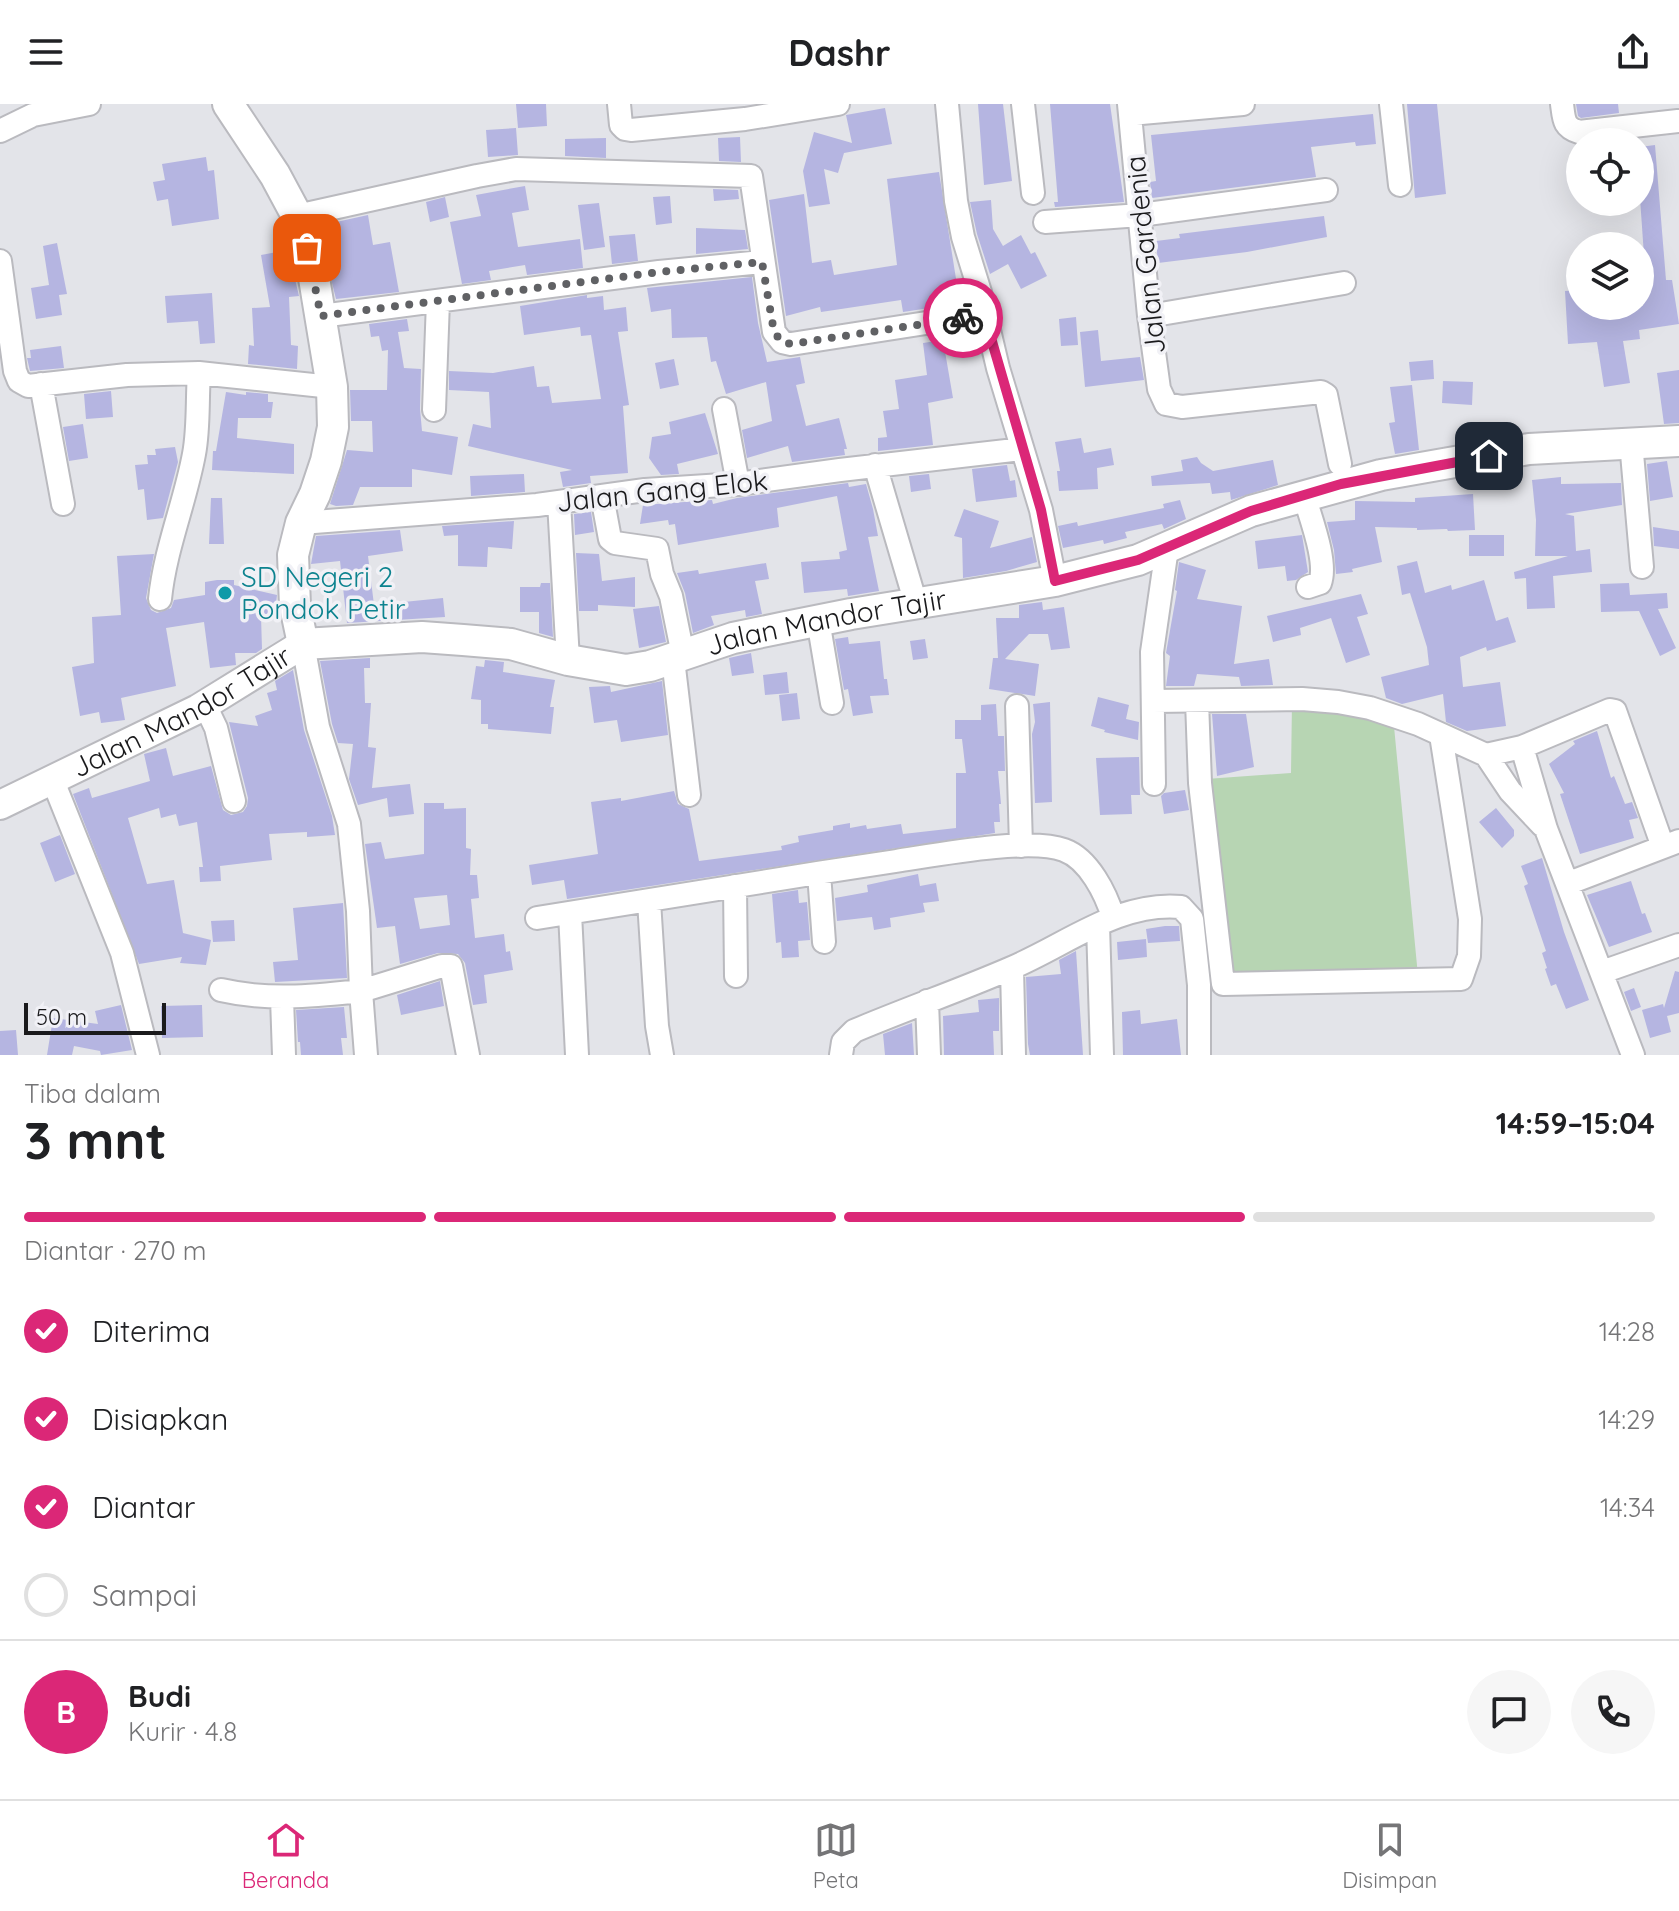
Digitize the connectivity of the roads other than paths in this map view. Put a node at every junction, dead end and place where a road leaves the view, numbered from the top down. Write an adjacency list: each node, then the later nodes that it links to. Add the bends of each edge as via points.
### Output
1 (89, 104): 15 (street, via 33,115)
2 (228, 104): 20 (main road)
3 (619, 104): 13 (street, via 625,129)
4 (838, 104): 11 (street)
5 (947, 104): 26 (street, via 958,213)
6 (1023, 104): 18 (street)
7 (1243, 104): 12 (street)
8 (1391, 104): 16 (street)
9 (1562, 104): 14 (street, via 1564,122 1579,132)
10 (1677, 104): 14 (street)
11 (812, 106): 13 (street)
12 (1130, 109): 19 (street, Jalan Gardenia)
13 (723, 112)
14 (1679, 123)
15 (0, 131)
16 (1400, 185)
17 (1326, 190): 19 (street)
18 (1033, 193)
19 (1140, 215): 21 (street); 28 (street, Jalan Gardenia)
20 (297, 216): 23 (street, via 516,169 751,176); 27 (main road)
21 (1045, 222)
22 (0, 261): 30 (street, via 19,381)
23 (762, 262): 25 (street); 26 (street, via 774,332 782,342)
24 (1344, 283): 28 (street)
25 (438, 301): 27 (street); 33 (street)
26 (984, 314): 36 (street)
27 (321, 316): 31 (main road)
28 (1149, 316): 37 (street, Jalan Gardenia, via 1159,389 1166,404 1182,407 1321,392 1326,395)
29 (199, 373): 30 (street); 31 (street); 49 (street, via 195,451 167,552)
30 (41, 384): 43 (street)
31 (332, 387): 44 (main road, via 333,427 326,461)
32 (724, 409): 39 (street)
33 (434, 410)
34 (1679, 441): 35 (main road, Jalan Mandor Tajir)
35 (1631, 442): 40 (main road, Jalan Mandor Tajir, via 1529,449 1381,475); 46 (street)
36 (1022, 449): 38 (street, Jalan Gang Elok); 47 (street)
37 (1340, 464)
38 (875, 465): 39 (street, Jalan Gang Elok); 50 (street)
39 (738, 484): 41 (street, Jalan Gang Elok)
40 (1304, 495): 45 (main road, Jalan Mandor Tajir, via 1251,511); 48 (street, via 1322,577)
41 (602, 496): 42 (street, Jalan Gang Elok); 53 (street, via 610,539 657,549 671,596)
42 (559, 502): 44 (street, Jalan Gang Elok); 54 (street)
43 (63, 504)
44 (301, 523): 52 (main road, via 293,584)
45 (1167, 548): 47 (main road, Jalan Mandor Tajir); 55 (street, via 1152,652)
46 (1642, 567)
47 (1055, 581): 50 (main road, Jalan Mandor Tajir)
48 (1308, 587)
49 (160, 599)
50 (916, 604): 51 (main road, Jalan Mandor Tajir)
51 (818, 620): 53 (main road, Jalan Mandor Tajir, via 733,638); 57 (street)
52 (303, 644): 54 (main road, Jalan Mandor Tajir, via 422,637 511,644); 58 (street, Jalan Mandor Tajir); 84 (street, via 318,727 349,824)
53 (678, 657): 54 (main road, Jalan Mandor Tajir, via 626,670); 65 (street)
54 (568, 660)
55 (1154, 701): 56 (street); 64 (street)
56 (1197, 701): 60 (street, via 1338,702 1370,708); 60 (street, via 1200,783 1223,984 1461,979 1469,956 1470,919)
57 (832, 703)
58 (205, 705): 63 (street, Jalan Mandor Tajir); 66 (street)
59 (1017, 706): 70 (street)
60 (1441, 735): 62 (street)
61 (1522, 747): 62 (street); 68 (street); 69 (street, via 1615,711)
62 (1486, 755): 68 (street, via 1510,791)
63 (53, 781): 67 (street, Jalan Mandor Tajir); 87 (street, via 122,953)
64 (1154, 784)
65 (689, 795)
66 (234, 801)
67 (0, 805)
68 (1546, 829): 72 (street)
69 (1671, 844): 72 (street)
70 (1021, 846): 71 (street); 77 (street, via 1067,851 1095,879 1109,904)
71 (819, 873): 73 (street); 78 (street)
72 (1569, 883): 81 (street)
73 (735, 886): 74 (street); 82 (street)
74 (649, 901): 75 (street); 92 (street)
75 (570, 913): 76 (street); 91 (street)
76 (537, 918)
77 (1106, 921): 80 (street); 96 (street); 97 (street, via 1162,905 1181,907 1192,919)
78 (824, 942)
79 (1679, 945): 81 (street)
80 (1012, 968): 86 (street); 95 (street)
81 (1602, 972): 98 (street)
82 (736, 976)
83 (221, 990): 85 (street)
84 (361, 991): 85 (street); 89 (street); 90 (street, via 451,966)
85 (282, 998): 88 (street)
86 (927, 1001): 93 (street, via 854,1031 843,1042); 94 (street)
87 (144, 1055)
88 (284, 1055)
89 (366, 1055)
90 (468, 1055)
91 (577, 1055)
92 (662, 1055)
93 (841, 1055)
94 (929, 1055)
95 (1014, 1055)
96 (1102, 1055)
97 (1199, 1055)
98 (1633, 1055)

